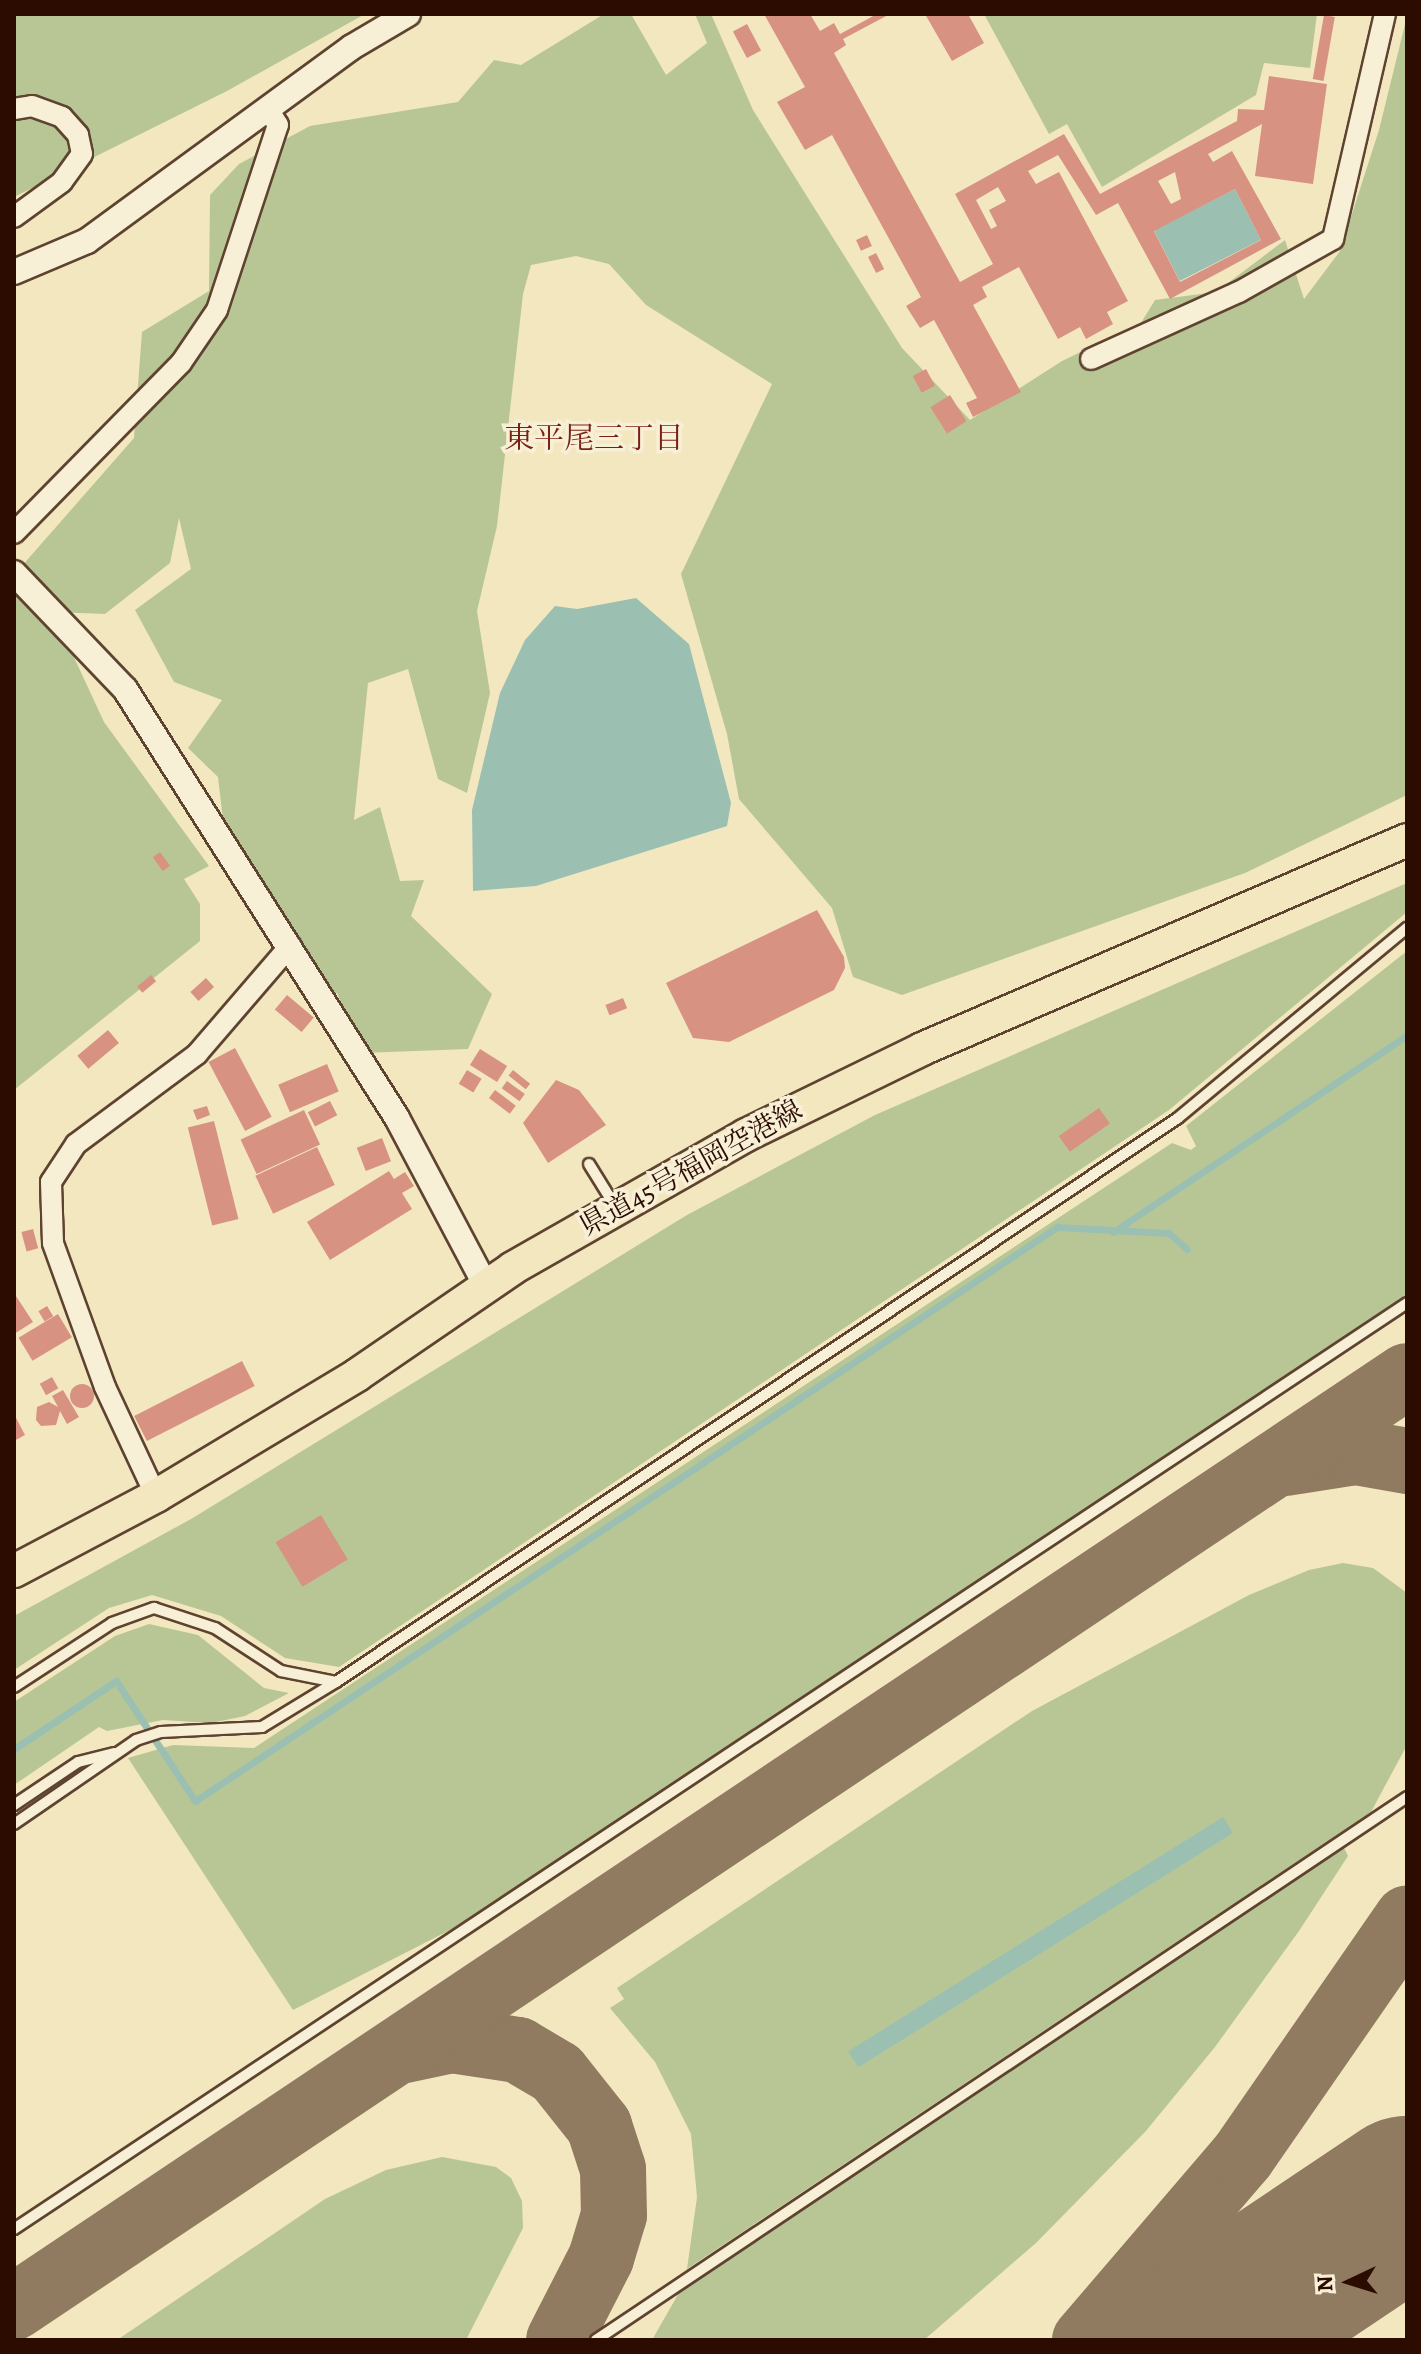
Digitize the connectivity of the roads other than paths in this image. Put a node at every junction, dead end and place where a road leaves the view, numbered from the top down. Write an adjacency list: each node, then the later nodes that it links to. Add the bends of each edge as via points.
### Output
1 (408, 14): 4 (street, via 352,47)
2 (1385, 14): 7 (street, via 1333,239 1239,292)
3 (14, 109): 5 (street, via 32,106 62,117 78,135 82,154 62,182)
4 (268, 109): 6 (street, via 87,241); 8 (street, via 278,125 217,310 181,363)
5 (14, 217)
6 (14, 272)
7 (1091, 359)
8 (14, 533)
9 (14, 573): 12 (street, via 125,689)
10 (1407, 840): 14 (main road, 県道45号福岡空港線, via 922,1049 746,1135)
11 (1407, 928): 19 (lane, via 1178,1118)
12 (290, 946): 15 (street, via 397,1118 449,1227); 17 (street, via 197,1054 76,1144 51,1182 53,1243)
13 (589, 1164): 14 (lane)
14 (615, 1207): 15 (main road, 県道45号福岡空港線)
15 (486, 1286): 17 (main road, 県道45号福岡空港線)
16 (1407, 1303): 25 (lane)
17 (156, 1496): 18 (main road, 県道45号福岡空港線)
18 (14, 1571)
19 (336, 1682): 20 (lane, via 281,1671 215,1628 154,1608 112,1623); 21 (lane, via 262,1727 161,1732)
20 (14, 1687)
21 (120, 1752): 23 (lane, via 78,1762); 24 (lane)
22 (1407, 1797): 26 (lane)
23 (14, 1805)
24 (14, 1824)
25 (14, 2229)
26 (596, 2340)

